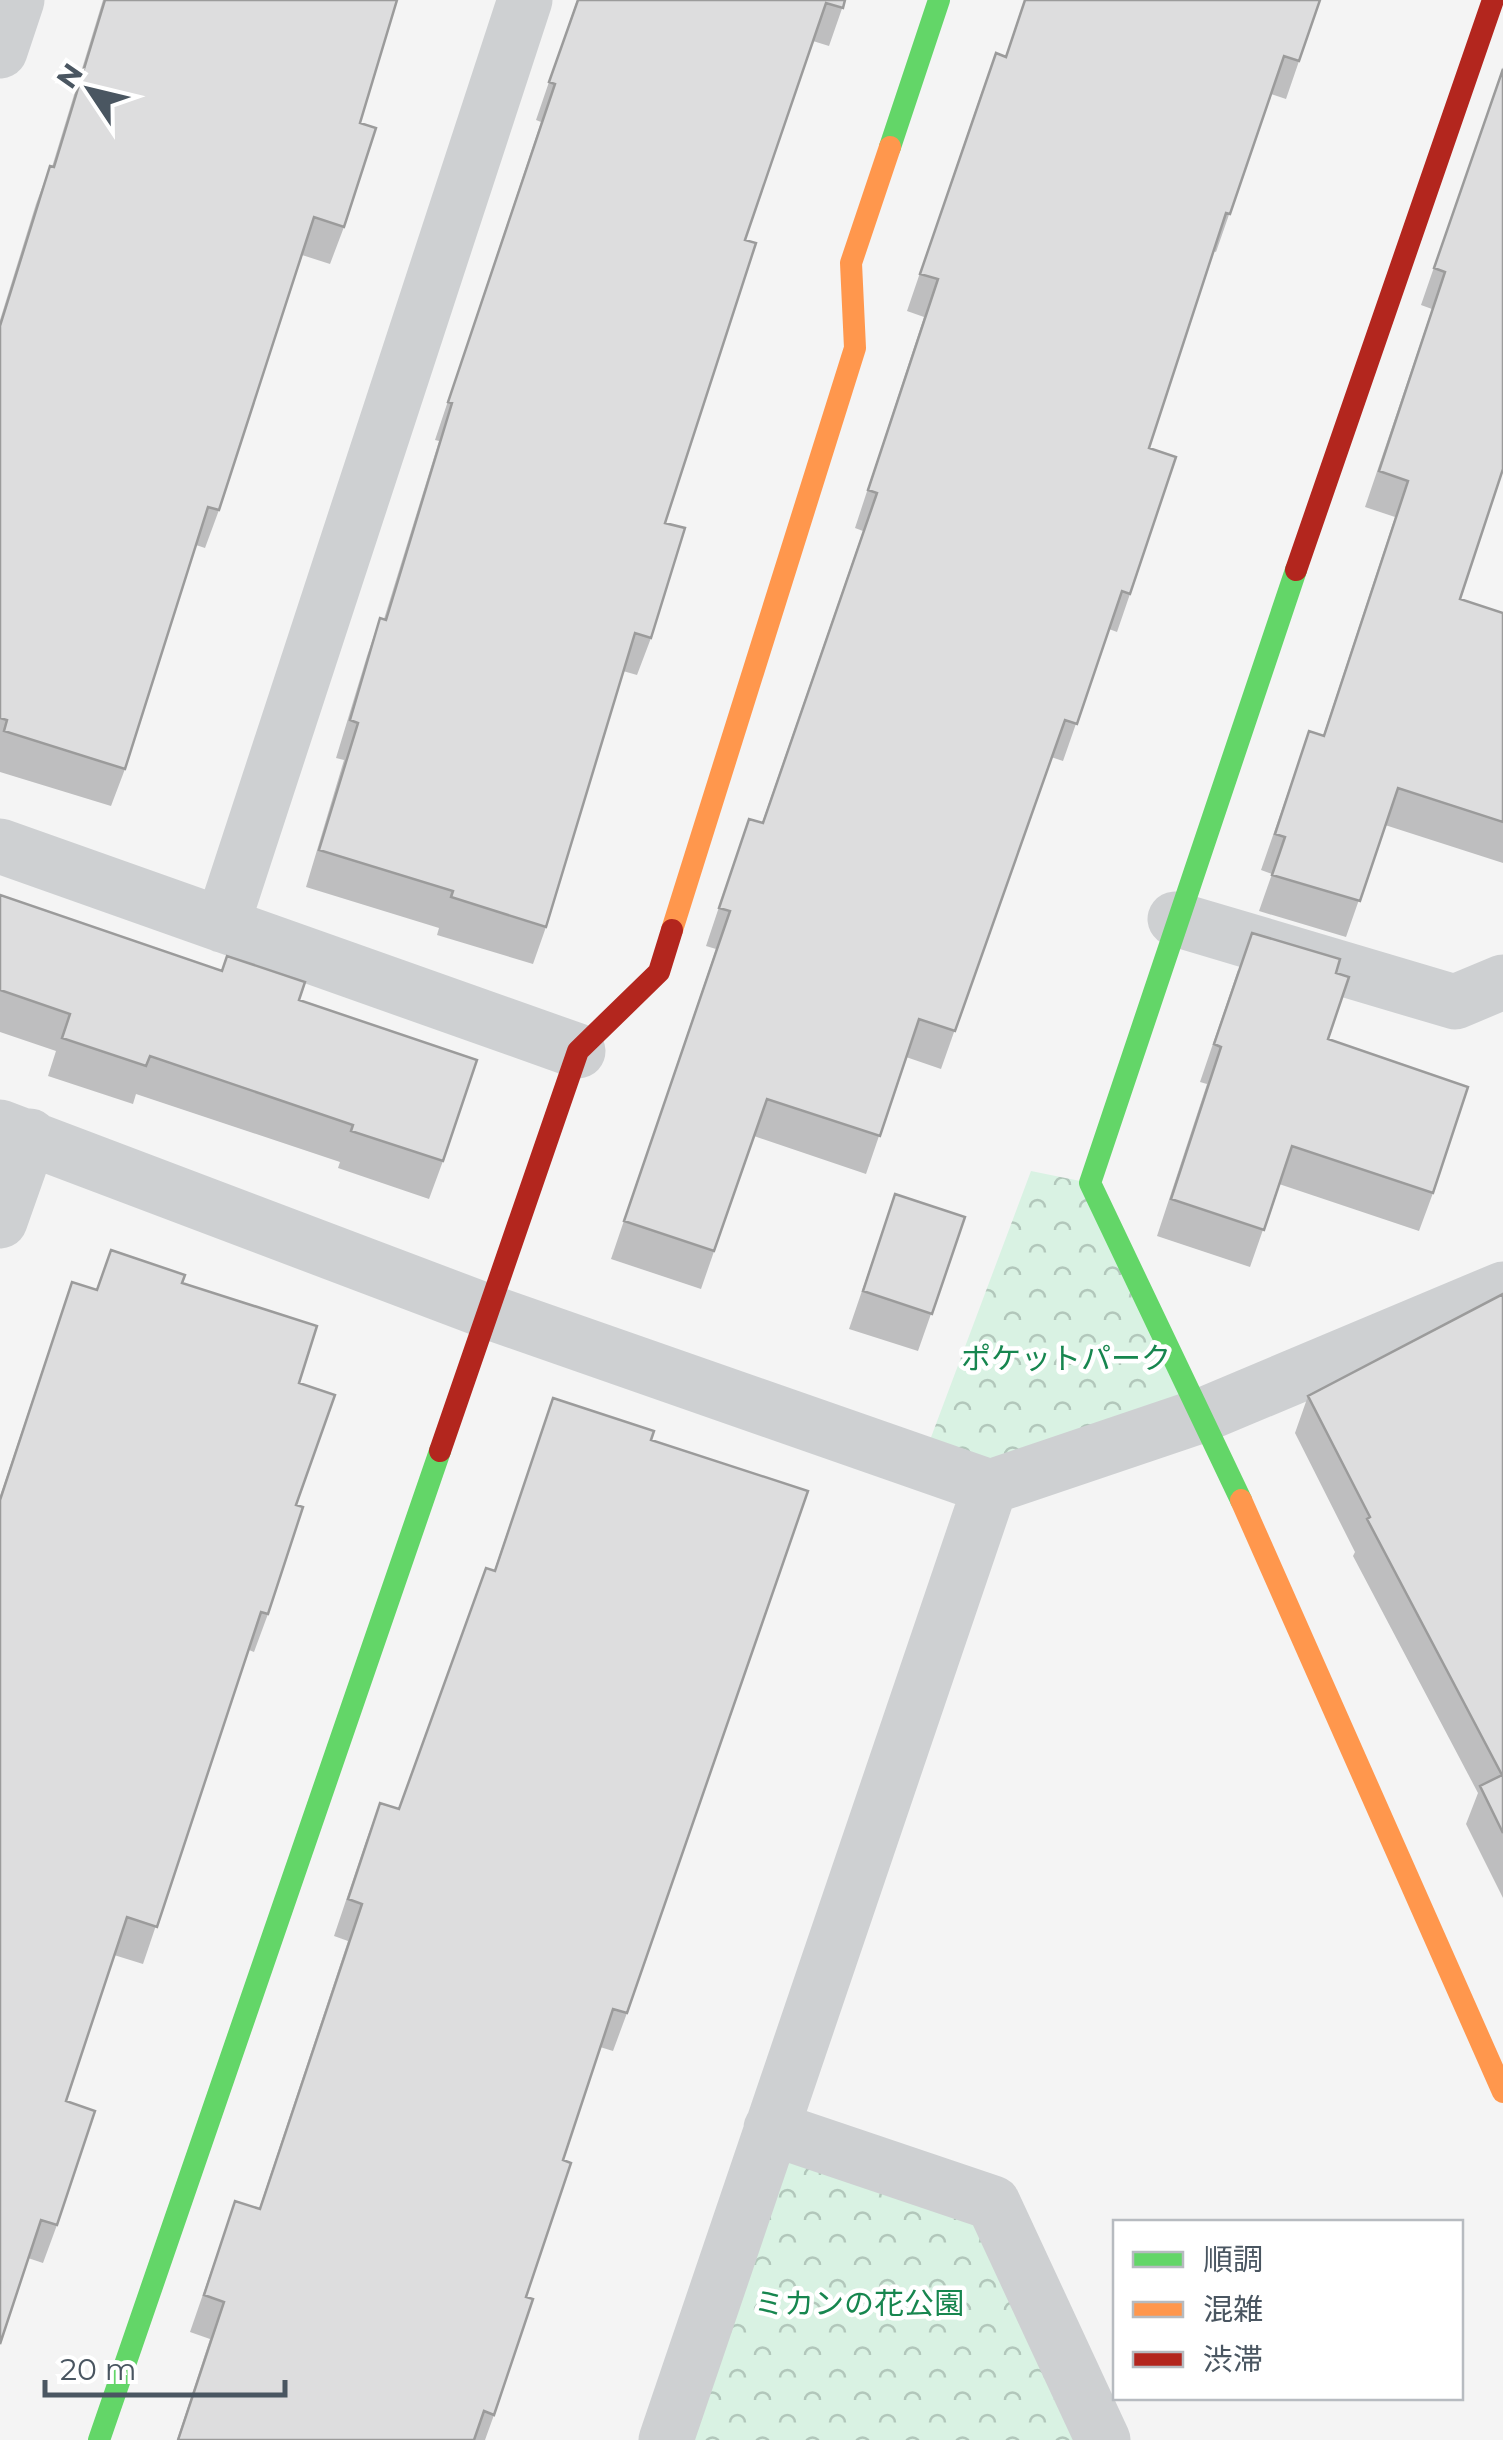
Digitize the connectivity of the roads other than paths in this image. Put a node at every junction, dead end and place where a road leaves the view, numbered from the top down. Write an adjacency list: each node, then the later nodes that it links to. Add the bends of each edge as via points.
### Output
1 (17, 0): 5 (street)
2 (525, 0): 8 (street)
3 (939, 0): 10 (street, via 851,263 855,348 659,972)
4 (1494, 0): 7 (street)
5 (0, 51)
6 (0, 846): 8 (street)
7 (1175, 919): 9 (street, via 1455,1002); 15 (street, via 1090,1184)
8 (222, 926): 10 (street)
9 (1503, 982)
10 (578, 1051): 14 (street)
11 (15, 1131): 12 (street); 14 (street)
12 (0, 1221)
13 (1503, 1289): 15 (street)
14 (489, 1312): 16 (street); 19 (street)
15 (1204, 1415): 16 (street); 17 (street)
16 (990, 1488): 18 (street)
17 (1503, 2092)
18 (771, 2128): 20 (street); 21 (street, via 993,2203)
19 (98, 2440)
20 (666, 2440)
21 (1103, 2440)

